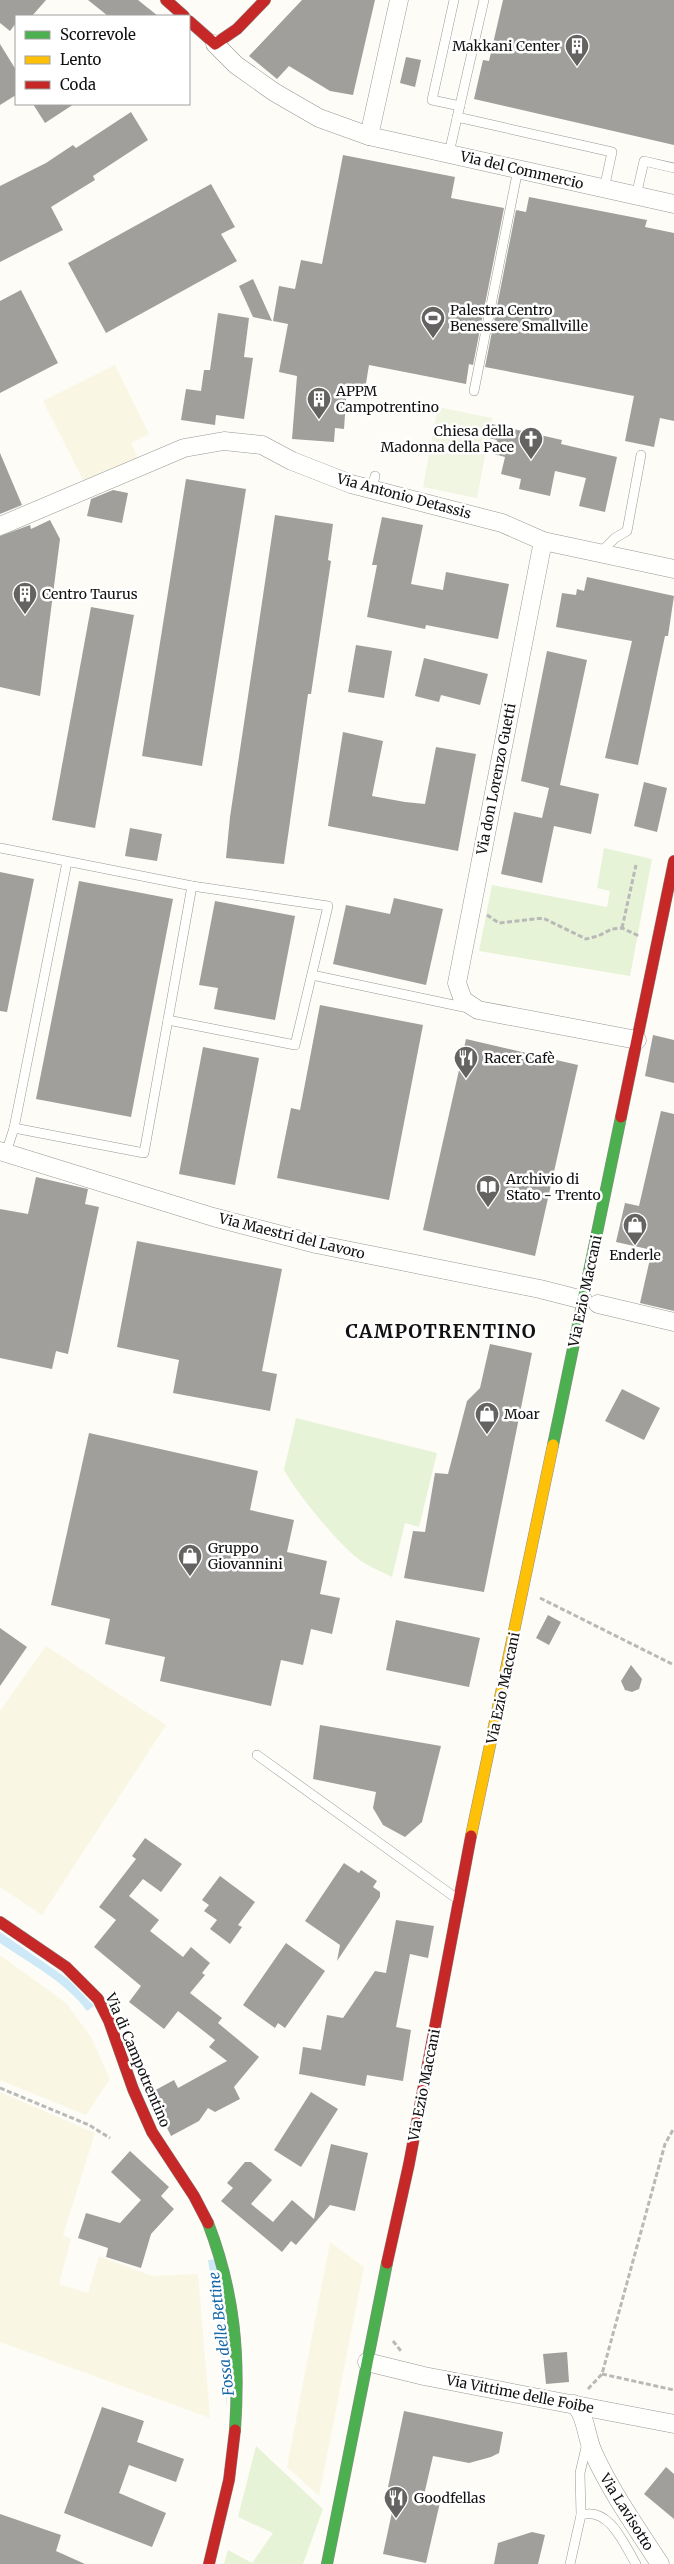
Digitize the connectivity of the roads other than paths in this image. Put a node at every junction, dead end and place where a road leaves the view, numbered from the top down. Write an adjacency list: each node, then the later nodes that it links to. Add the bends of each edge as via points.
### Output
1 (166, 0): 6 (street)
2 (264, 0): 8 (street, via 237,29)
3 (399, 0): 11 (street)
4 (454, 0): 9 (lane, via 432,100)
5 (484, 0): 9 (lane)
6 (183, 15)
7 (190, 22): 8 (street, Via del Commercio)
8 (215, 44): 11 (street, Via del Commercio, via 236,65 274,92 320,118)
9 (460, 106): 10 (lane)
10 (457, 117): 12 (lane); 15 (lane, via 612,152)
11 (369, 136): 12 (street, Via del Commercio)
12 (449, 153): 14 (street, Via del Commercio)
13 (674, 168): 16 (lane, via 644,161)
14 (518, 169): 15 (street, Via del Commercio); 18 (lane)
15 (604, 189): 16 (street, Via del Commercio)
16 (636, 196): 17 (street, Via del Commercio)
17 (674, 204)
18 (474, 391)
19 (641, 455): 22 (lane, via 627,531)
20 (0, 526): 21 (street, Via Antonio Detassis, via 184,448 224,441 262,445 350,484 374,483 502,522)
21 (543, 541): 22 (street, Via Antonio Detassis); 29 (street, Via don Lorenzo Guetti, via 459,965 457,983 463,1000)
22 (600, 553): 23 (street, Via Antonio Detassis)
23 (674, 569)
24 (0, 848): 25 (lane)
25 (67, 862): 27 (lane); 32 (lane, Via Maestri del Lavoro)
26 (674, 864): 31 (street, Via Ezio Maccani)
27 (192, 886): 28 (lane, via 328,906); 30 (lane)
28 (312, 975): 29 (lane); 30 (lane, via 296,1045)
29 (478, 1010): 31 (street)
30 (168, 1020): 32 (lane, via 144,1154)
31 (637, 1040): 34 (street, Via Ezio Maccani)
32 (14, 1128): 33 (lane, Via Maestri del Lavoro)
33 (3, 1152): 34 (street, Via Maestri del Lavoro, via 316,1244)
34 (591, 1302): 35 (street, Via Ezio Maccani); 37 (street, Via Ezio Maccani, via 524,1590)
35 (674, 1322)
36 (257, 1754): 37 (lane)
37 (458, 1899): 39 (street, Via Ezio Maccani, via 409,2164)
38 (0, 1922): 45 (street, Via di Campotrentino, via 61,1963 98,1998 152,2132 196,2197 214,2236 229,2289 234,2322 238,2416 217,2540)
39 (367, 2362): 40 (street, Via Vittime delle Foibe); 43 (street, Via Ezio Maccani)
40 (574, 2404): 41 (street, Via Vittime delle Foibe); 42 (street, Via Lavisotto, via 581,2410)
41 (674, 2424)
42 (588, 2440): 44 (lane, via 580,2473); 50 (street, Via Lavisotto, via 609,2487)
43 (337, 2515): 46 (street, Via Ezio Maccani); 47 (street, Via Ezio Maccani)
44 (581, 2515): 48 (lane); 49 (lane, via 590,2512 604,2517)
45 (209, 2564)
46 (317, 2564)
47 (327, 2564)
48 (570, 2564)
49 (636, 2564)
50 (660, 2564)

